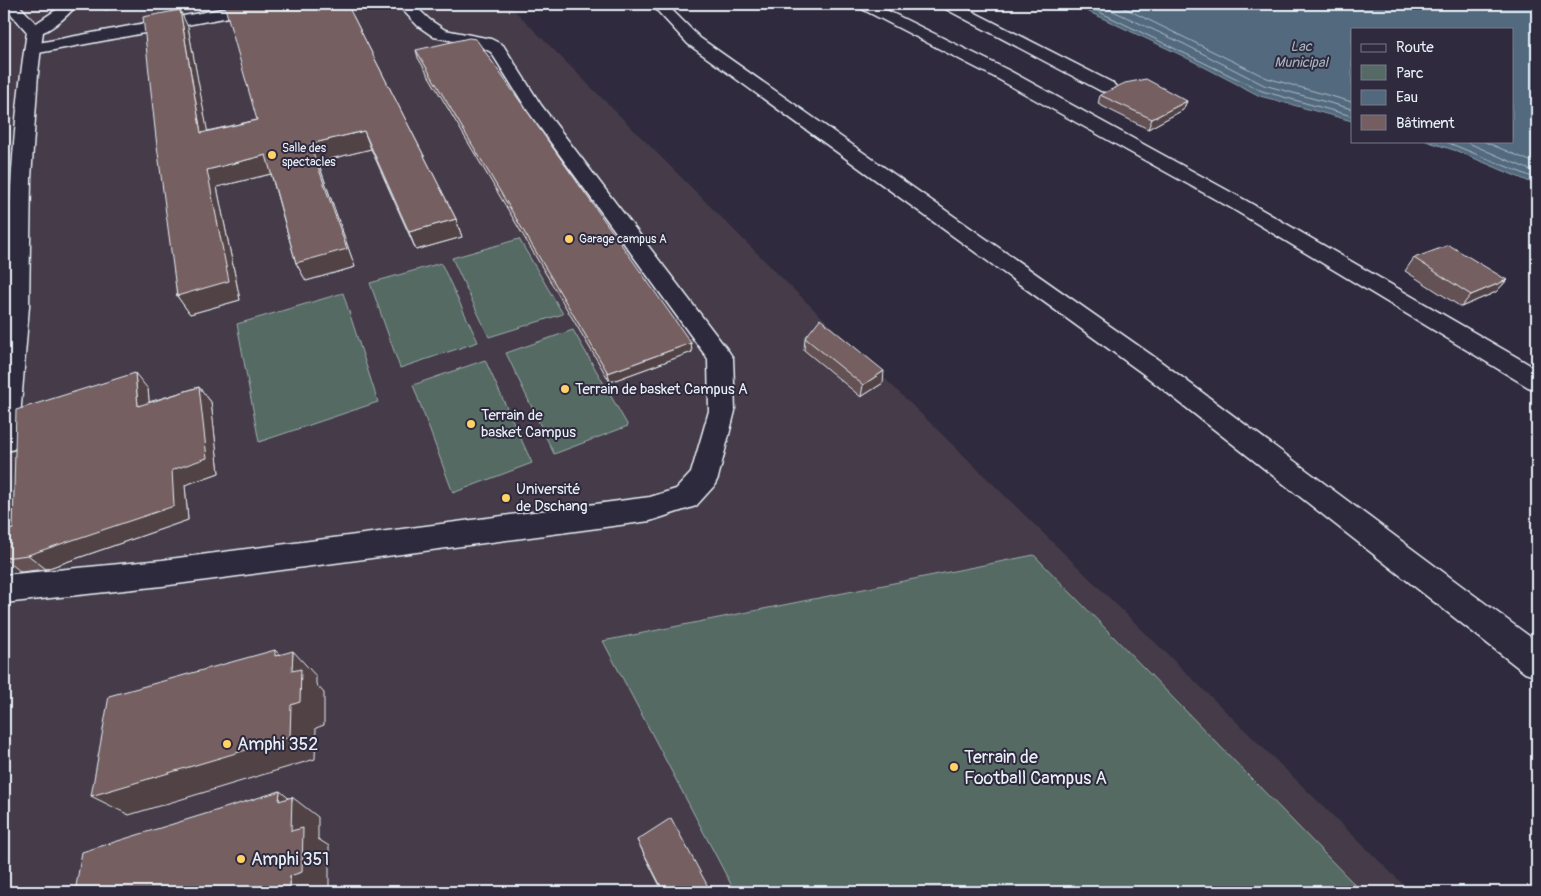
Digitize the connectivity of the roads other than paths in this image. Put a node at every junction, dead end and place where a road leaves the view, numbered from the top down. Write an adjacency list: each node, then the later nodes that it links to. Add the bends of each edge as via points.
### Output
1 (10, 4): 10 (street)
2 (69, 4): 10 (street)
3 (187, 4): 9 (street)
4 (271, 4): 9 (street)
5 (405, 4): 14 (street, via 440,34 486,42 497,49 534,107 720,358 722,411 704,478 686,498 650,509 162,573)
6 (658, 4): 15 (street, via 694,41 1151,367)
7 (863, 4): 12 (street, via 1004,75 1238,204)
8 (947, 4): 11 (street)
9 (185, 20): 10 (street)
10 (34, 40): 13 (street, via 21,178 17,306)
11 (1107, 87)
12 (1537, 381)
13 (4, 442)
14 (4, 589)
15 (1537, 662)

